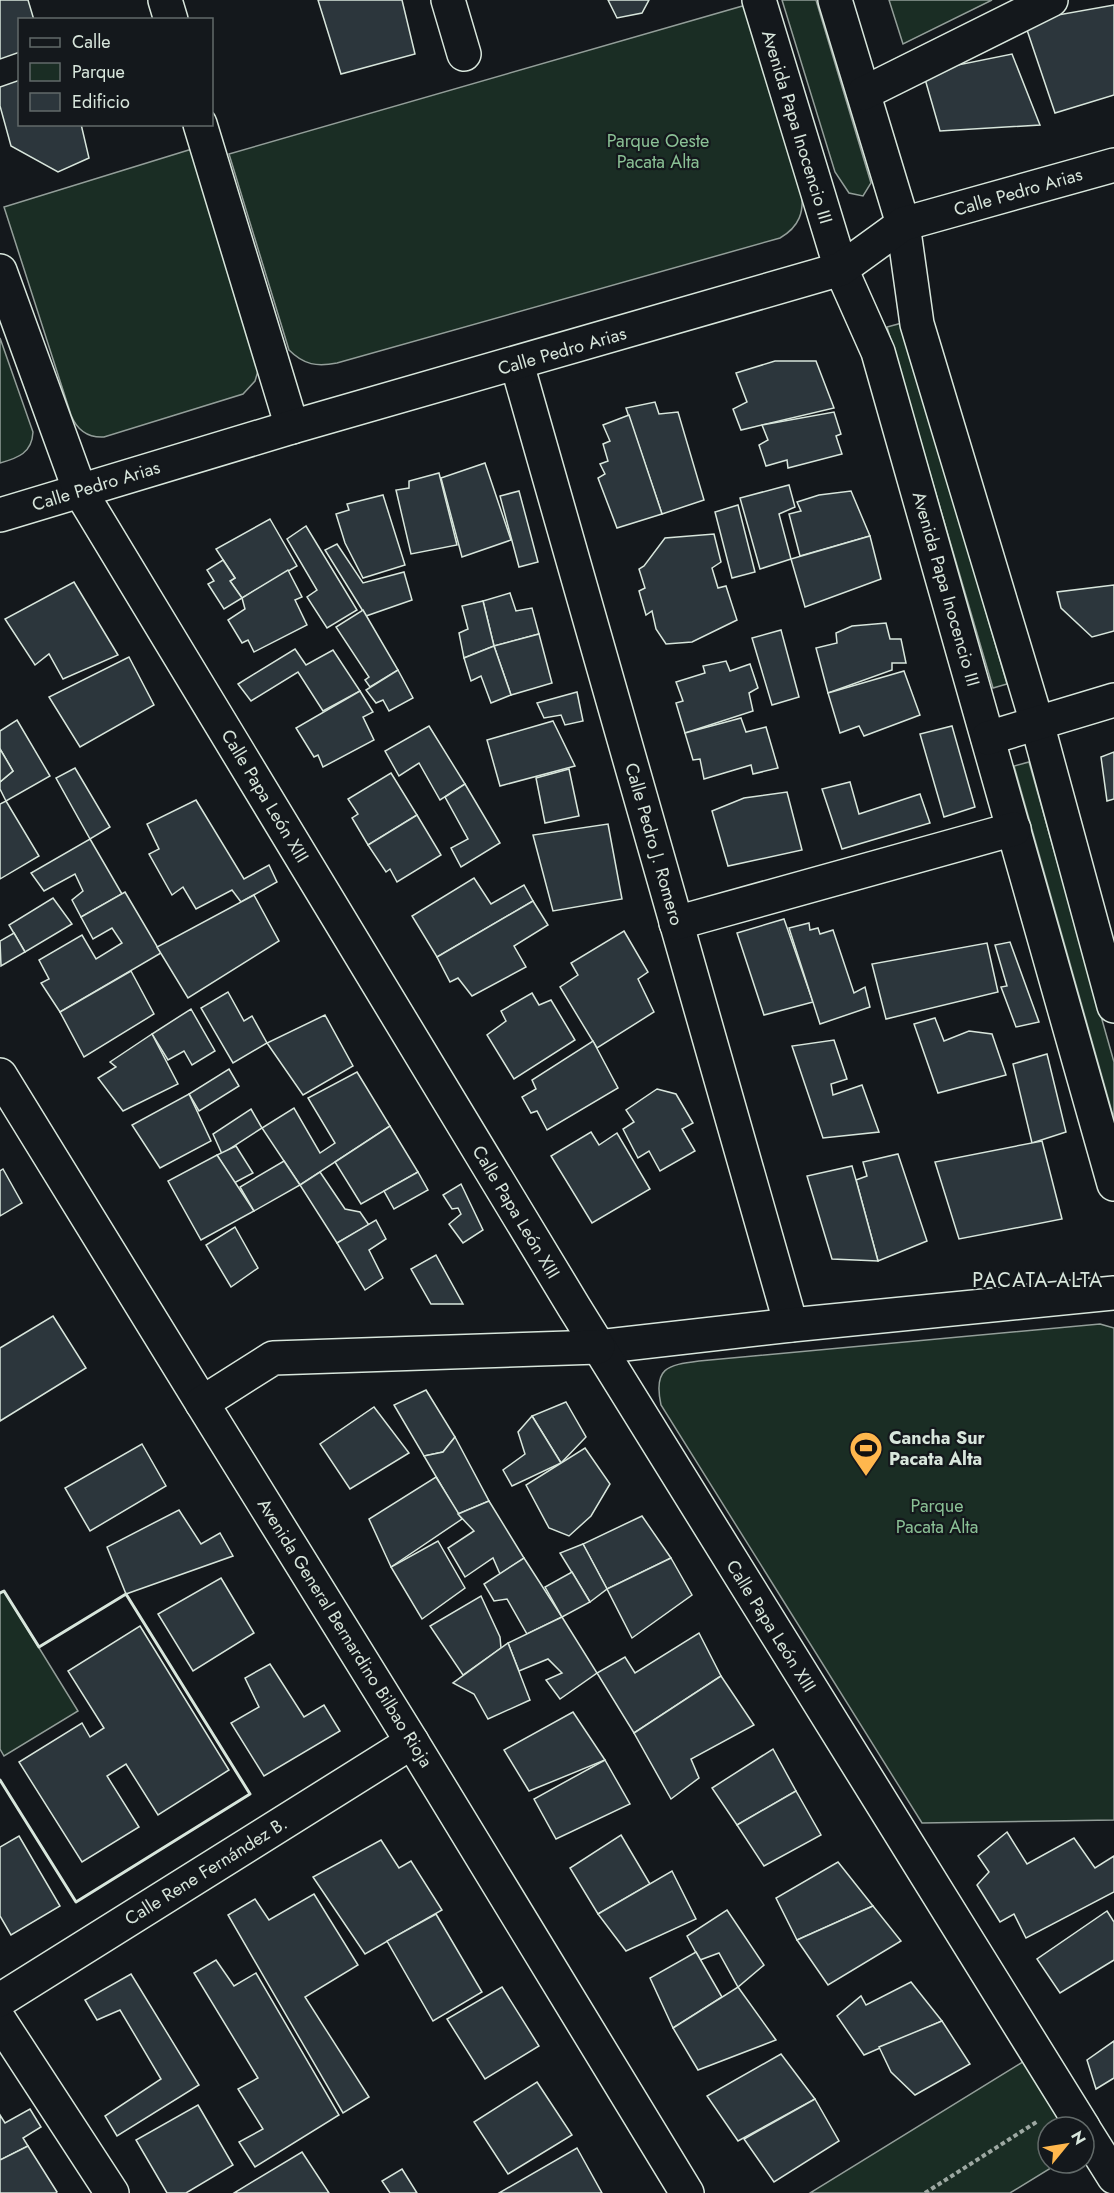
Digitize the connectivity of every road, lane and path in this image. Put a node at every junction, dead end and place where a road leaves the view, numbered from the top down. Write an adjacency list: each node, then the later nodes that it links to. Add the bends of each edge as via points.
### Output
1 (165, 0): 6 (street)
2 (448, 0): 7 (street)
3 (759, 0): 12 (street, Avenida Papa Inocencio III)
4 (835, 0): 8 (street)
5 (1051, 0): 8 (street)
6 (170, 18)
7 (464, 54)
8 (864, 93): 11 (street)
9 (202, 126): 15 (street)
10 (1114, 165): 11 (street, Calle Pedro Arias)
11 (903, 224): 12 (street, Calle Pedro Arias); 19 (street, via 918,324)
12 (841, 269): 14 (street, Calle Pedro Arias); 20 (street, Avenida Papa Inocencio III, via 878,352)
13 (0, 271): 16 (street, Calle Papa León XIII)
14 (517, 364): 15 (street, Calle Pedro Arias); 22 (street, Calle Pedro J. Romero)
15 (292, 427): 16 (street, Calle Pedro Arias)
16 (80, 491): 17 (street, Calle Pedro Arias); 28 (street, Calle Papa León XIII)
17 (0, 515)
18 (1114, 700): 19 (street)
19 (1037, 723): 20 (street); 23 (street)
20 (988, 738): 21 (street, Avenida Papa Inocencio III)
21 (1014, 829): 22 (street); 25 (street, Avenida Papa Inocencio III)
22 (676, 923): 27 (street, Calle Pedro J. Romero)
23 (1114, 1006)
24 (0, 1075): 29 (street, Avenida General Bernardino Bilbao Rioja)
25 (1114, 1184)
26 (1114, 1293): 27 (street)
27 (791, 1325): 28 (street)
28 (598, 1347): 29 (street, via 273,1358); 33 (street, Calle Papa León XIII)
29 (202, 1403): 30 (street, Avenida General Bernardino Bilbao Rioja)
30 (412, 1742): 31 (street, Calle Rene Fernández B.); 38 (street, Avenida General Bernardino Bilbao Rioja)
31 (0, 2000)
32 (0, 2020): 37 (street)
33 (1076, 2115)
34 (1036, 2139): 39 (path)
35 (1096, 2148): 36 (street, Calle Papa León XIII)
36 (1114, 2177)
37 (112, 2193)
38 (687, 2193)
39 (925, 2193)

